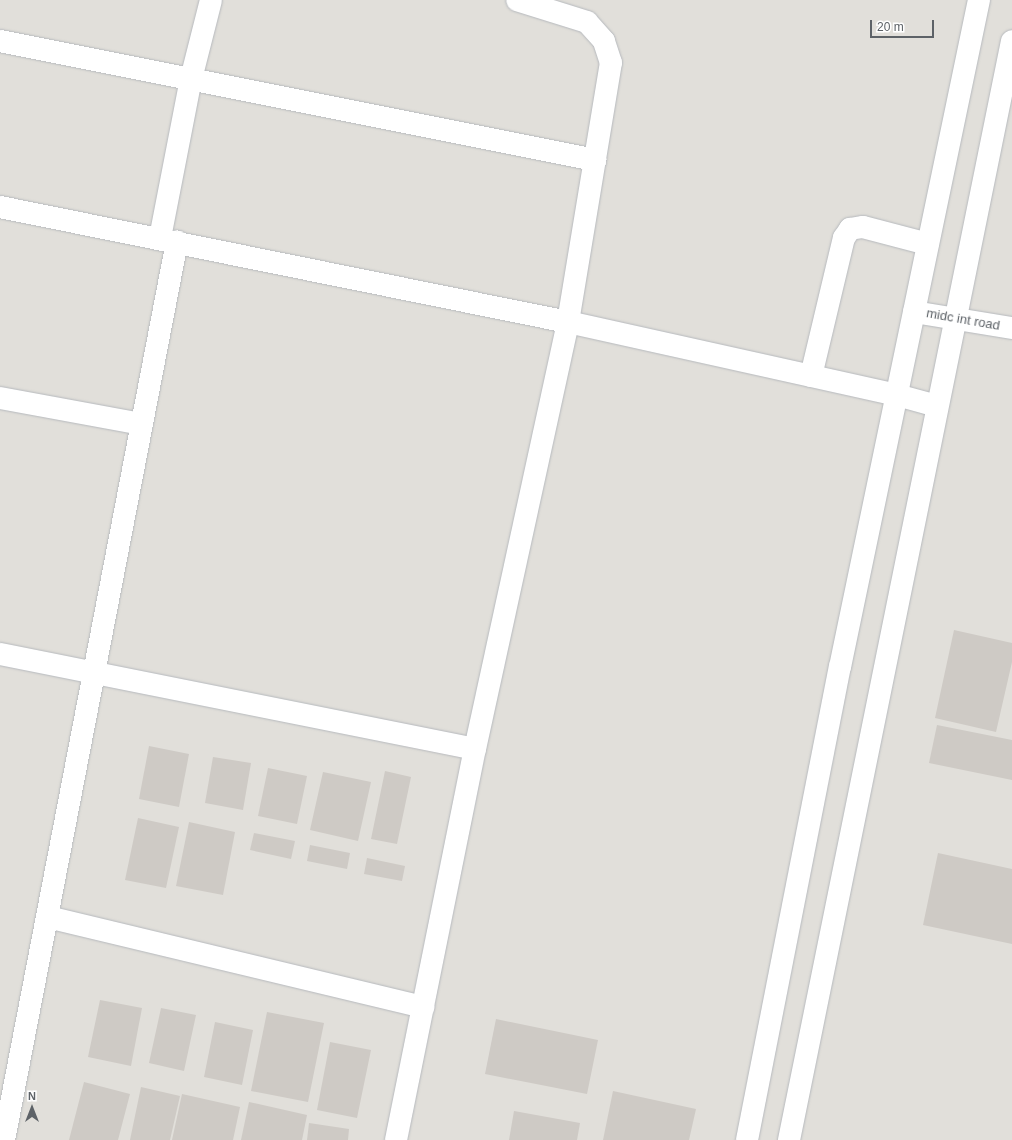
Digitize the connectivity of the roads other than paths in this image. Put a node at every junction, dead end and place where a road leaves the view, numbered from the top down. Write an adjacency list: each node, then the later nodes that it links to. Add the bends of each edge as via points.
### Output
1 (211, 0): 6 (street)
2 (517, 0): 7 (street, via 587,22 604,41 611,63)
3 (979, 0): 10 (street)
4 (0, 41): 6 (street)
5 (1012, 41): 12 (street)
6 (191, 79): 7 (street); 9 (street)
7 (595, 160): 13 (street)
8 (0, 207): 9 (street)
9 (168, 240): 13 (street); 19 (street)
10 (928, 244): 11 (street); 15 (street, via 863,227 850,230 844,238)
11 (914, 312): 12 (street, midc int road); 16 (street)
12 (955, 317): 14 (street, midc int road); 18 (street)
13 (568, 322): 15 (street); 22 (street)
14 (1012, 328)
15 (811, 376): 16 (street)
16 (897, 395): 18 (street); 27 (street)
17 (0, 398): 19 (street)
18 (937, 406): 28 (street)
19 (142, 424): 21 (street)
20 (0, 654): 21 (street)
21 (96, 671): 22 (street); 23 (street)
22 (475, 749): 24 (street)
23 (48, 917): 24 (street); 25 (street)
24 (423, 1006): 26 (street)
25 (4, 1140)
26 (396, 1140)
27 (747, 1140)
28 (789, 1140)

